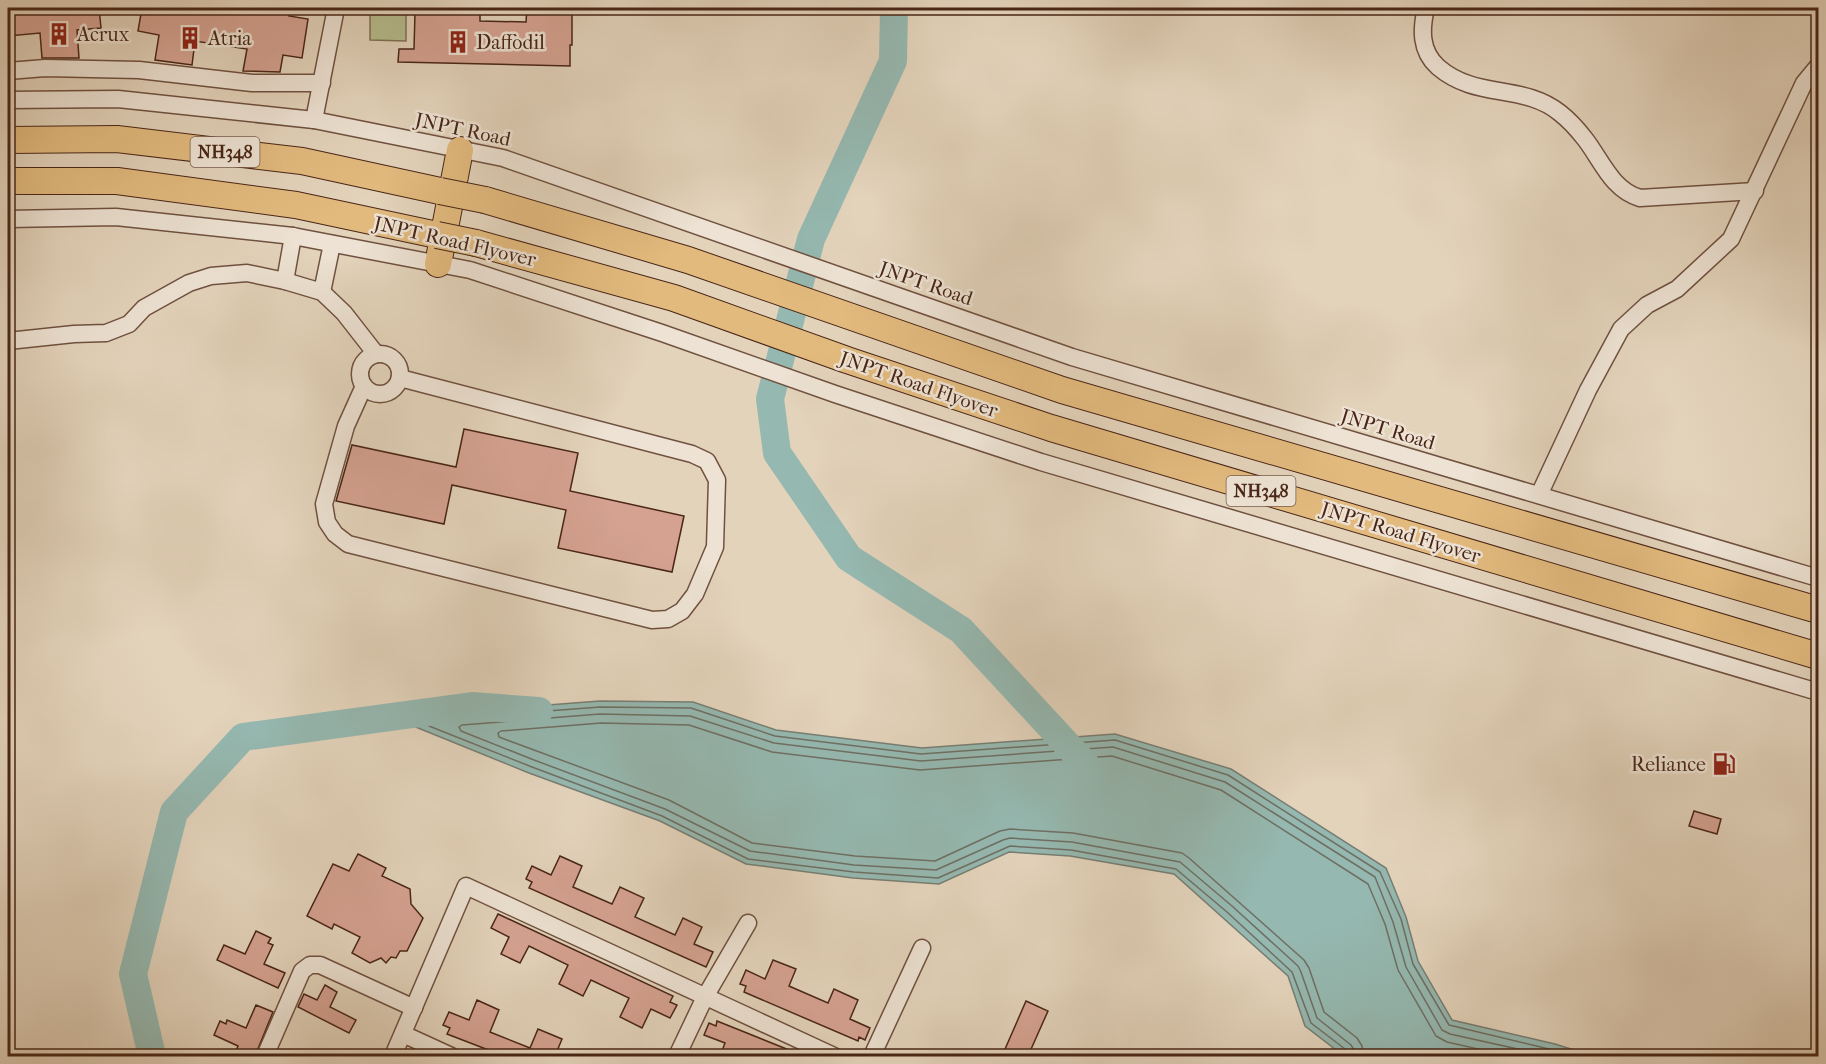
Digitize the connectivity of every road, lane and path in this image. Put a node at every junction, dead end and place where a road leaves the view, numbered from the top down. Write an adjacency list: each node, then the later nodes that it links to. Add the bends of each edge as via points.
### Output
1 (336, 8): 5 (street)
2 (1426, 8): 11 (street, via 1422,38 1428,56 1438,67 1460,82 1478,88 1544,102 1584,138 1618,186 1630,195 1640,198)
3 (1818, 66): 11 (street, via 1804,83)
4 (8, 71): 5 (street, via 139,70 252,83)
5 (322, 83): 7 (street)
6 (8, 100): 7 (street, JNPT Road, via 118,99)
7 (314, 120): 9 (street, JNPT Road)
8 (8, 140): 24 (highway, JNPT Road Flyover / NH348, bridge, via 117,139 302,161 484,200 687,260 1062,390)
9 (460, 150): 15 (highway); 22 (street, JNPT Road, via 503,158 1072,357)
10 (8, 182): 25 (highway, JNPT Road Flyover / NH348, bridge, via 117,181 296,205 476,243 674,298 1051,428)
11 (1755, 191): 22 (street, via 1731,239 1677,289 1647,305 1621,329)
12 (8, 219): 13 (street, via 116,217)
13 (293, 236): 14 (street); 16 (street)
14 (332, 244): 15 (street); 17 (street)
15 (438, 264): 26 (street, via 470,270 662,333 1041,462)
16 (285, 281): 17 (street); 18 (street, via 247,273 211,276 189,283 144,309 129,324 106,333)
17 (322, 292): 19 (street, via 344,312)
18 (8, 341)
19 (376, 354): 20 (street, via 394,359); 21 (street, via 362,367)
20 (400, 378): 21 (street, via 388,392 375,393); 21 (street, via 707,461 717,480 715,547 695,594 668,619 652,620 348,544 327,522 324,504 346,426)
21 (364, 386)
22 (1539, 495): 23 (street, JNPT Road)
23 (1818, 578)
24 (1818, 610)
25 (1818, 656)
26 (1818, 692)
27 (748, 923): 29 (street)
28 (922, 948): 37 (street)
29 (705, 997): 30 (street, via 466,886); 35 (street); 36 (street)
30 (414, 1008): 31 (street); 32 (street, via 320,965 310,965 302,971)
31 (403, 1034): 33 (street); 34 (street)
32 (265, 1056)
33 (393, 1056)
34 (451, 1056)
35 (677, 1056)
36 (834, 1056)
37 (872, 1056)

